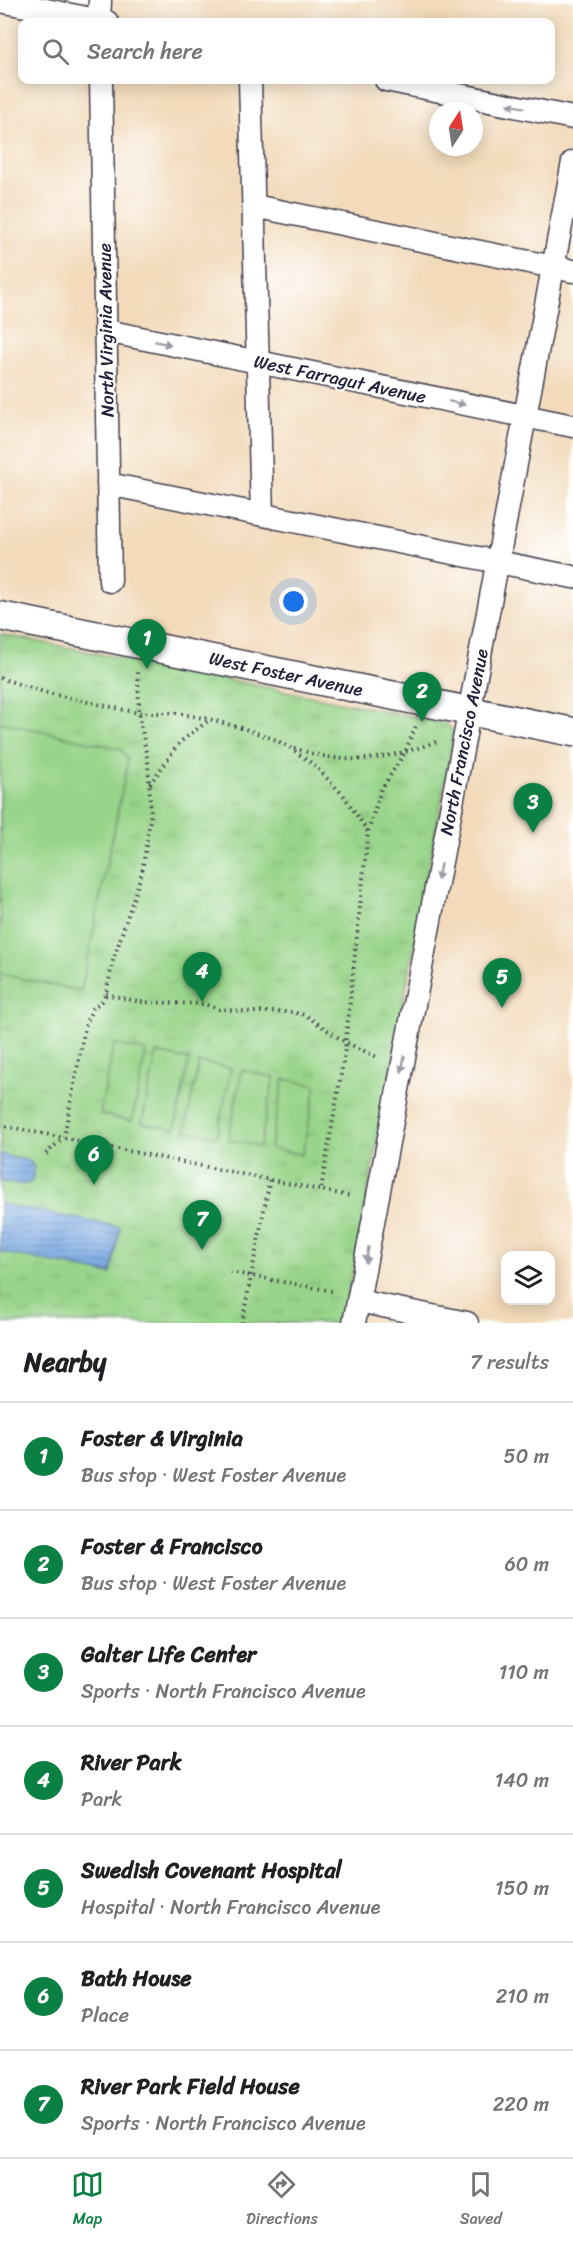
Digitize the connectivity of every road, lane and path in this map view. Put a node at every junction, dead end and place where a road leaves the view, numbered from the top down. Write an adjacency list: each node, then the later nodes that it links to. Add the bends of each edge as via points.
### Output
1 (0, 0): 2 (street)
2 (101, 16)
3 (101, 84): 10 (street, North Virginia Avenue)
4 (250, 84): 8 (street)
5 (406, 84): 6 (street, one-way to 5)
6 (573, 118)
7 (573, 162): 9 (street, North Francisco Avenue)
8 (254, 206): 9 (street); 11 (street)
9 (563, 269): 12 (street, North Francisco Avenue)
10 (106, 331): 11 (street, West Farragut Avenue, one-way to 11); 14 (street, North Virginia Avenue)
11 (256, 362): 12 (street, West Farragut Avenue, one-way to 12); 15 (street)
12 (525, 416): 13 (street, West Farragut Avenue); 16 (street, North Francisco Avenue)
13 (573, 426)
14 (108, 484): 15 (street); 18 (street, North Virginia Avenue)
15 (262, 515): 16 (street)
16 (498, 562): 17 (street); 22 (street, North Francisco Avenue)
17 (573, 577)
18 (110, 581)
19 (0, 616): 22 (main road, West Foster Avenue)
20 (138, 669): 23 (path)
21 (0, 678): 23 (path, via 47,693)
22 (470, 711): 26 (main road, West Foster Avenue); 44 (street, North Francisco Avenue, one-way to 44)
23 (139, 713): 24 (path, via 176,713); 30 (path)
24 (209, 719): 28 (path); 30 (path, via 168,755)
25 (416, 726): 29 (path)
26 (573, 732)
27 (436, 742): 29 (path)
28 (290, 747): 29 (path, via 346,760); 31 (path, via 344,796)
29 (405, 752): 31 (path, via 381,790)
30 (149, 785): 32 (path, via 152,814 142,872)
31 (368, 832): 33 (path)
32 (106, 994): 33 (path, via 139,1002 292,1012 316,1021); 36 (path, via 88,1015)
33 (345, 1042): 34 (path); 39 (path)
34 (376, 1057)
35 (0, 1125): 36 (path)
36 (64, 1137): 37 (path); 38 (path)
37 (46, 1154)
38 (270, 1179): 39 (path); 42 (path)
39 (321, 1189): 40 (path)
40 (350, 1196)
41 (230, 1272): 42 (path)
42 (251, 1276): 43 (path); 45 (path)
43 (332, 1291)
44 (356, 1312): 46 (street)
45 (242, 1323)
46 (467, 1323)

